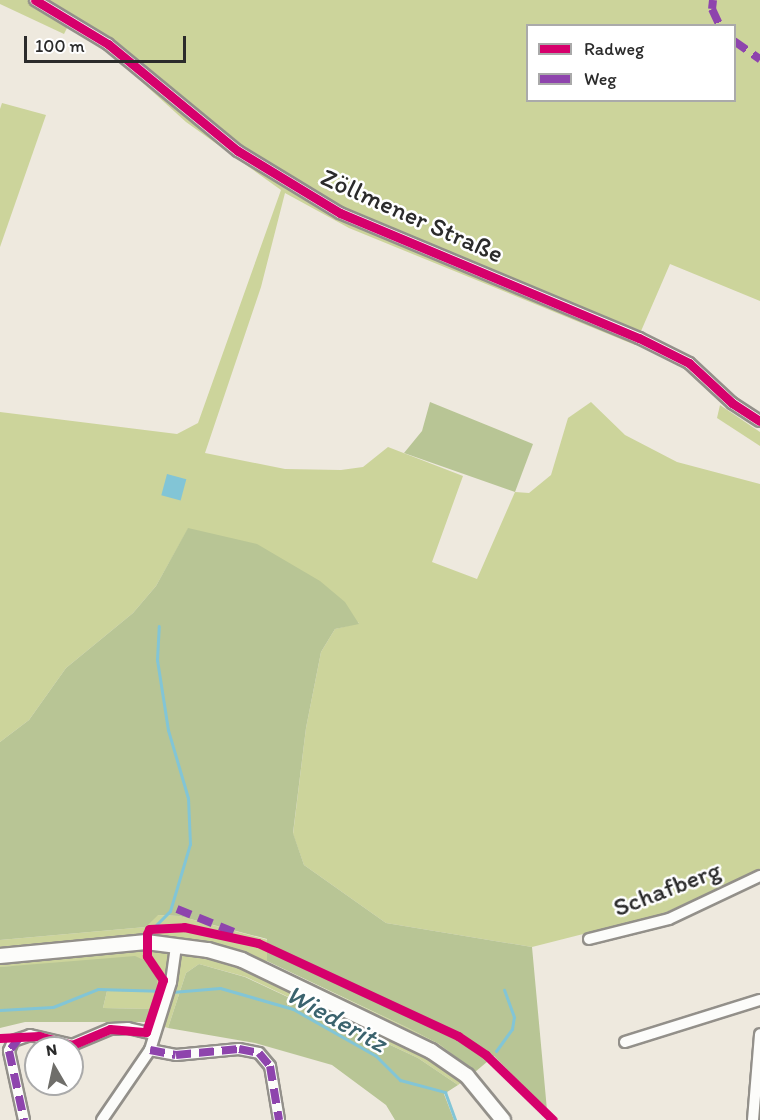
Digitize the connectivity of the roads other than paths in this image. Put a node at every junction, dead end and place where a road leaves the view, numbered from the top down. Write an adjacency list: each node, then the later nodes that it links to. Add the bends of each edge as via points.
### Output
1 (35, 0): 2 (street, Zöllmener Straße, via 108,44 238,151 340,213 649,343 688,363 732,403)
2 (760, 421)
3 (760, 876): 4 (street, Schafberg, via 669,919)
4 (589, 939)
5 (176, 945): 6 (main road, via 138,942); 8 (street, via 171,982); 15 (main road, via 242,960 431,1051 466,1076)
6 (0, 956)
7 (760, 1000): 10 (street)
8 (154, 1034): 11 (street); 12 (street, via 128,1028 110,1029 72,1045 39,1036 13,1041 9,1051)
9 (760, 1034): 16 (street)
10 (626, 1042)
11 (150, 1050): 13 (street); 14 (street, via 176,1055 238,1048 259,1053 270,1066)
12 (24, 1120)
13 (102, 1120)
14 (279, 1120)
15 (503, 1120)
16 (753, 1120)

